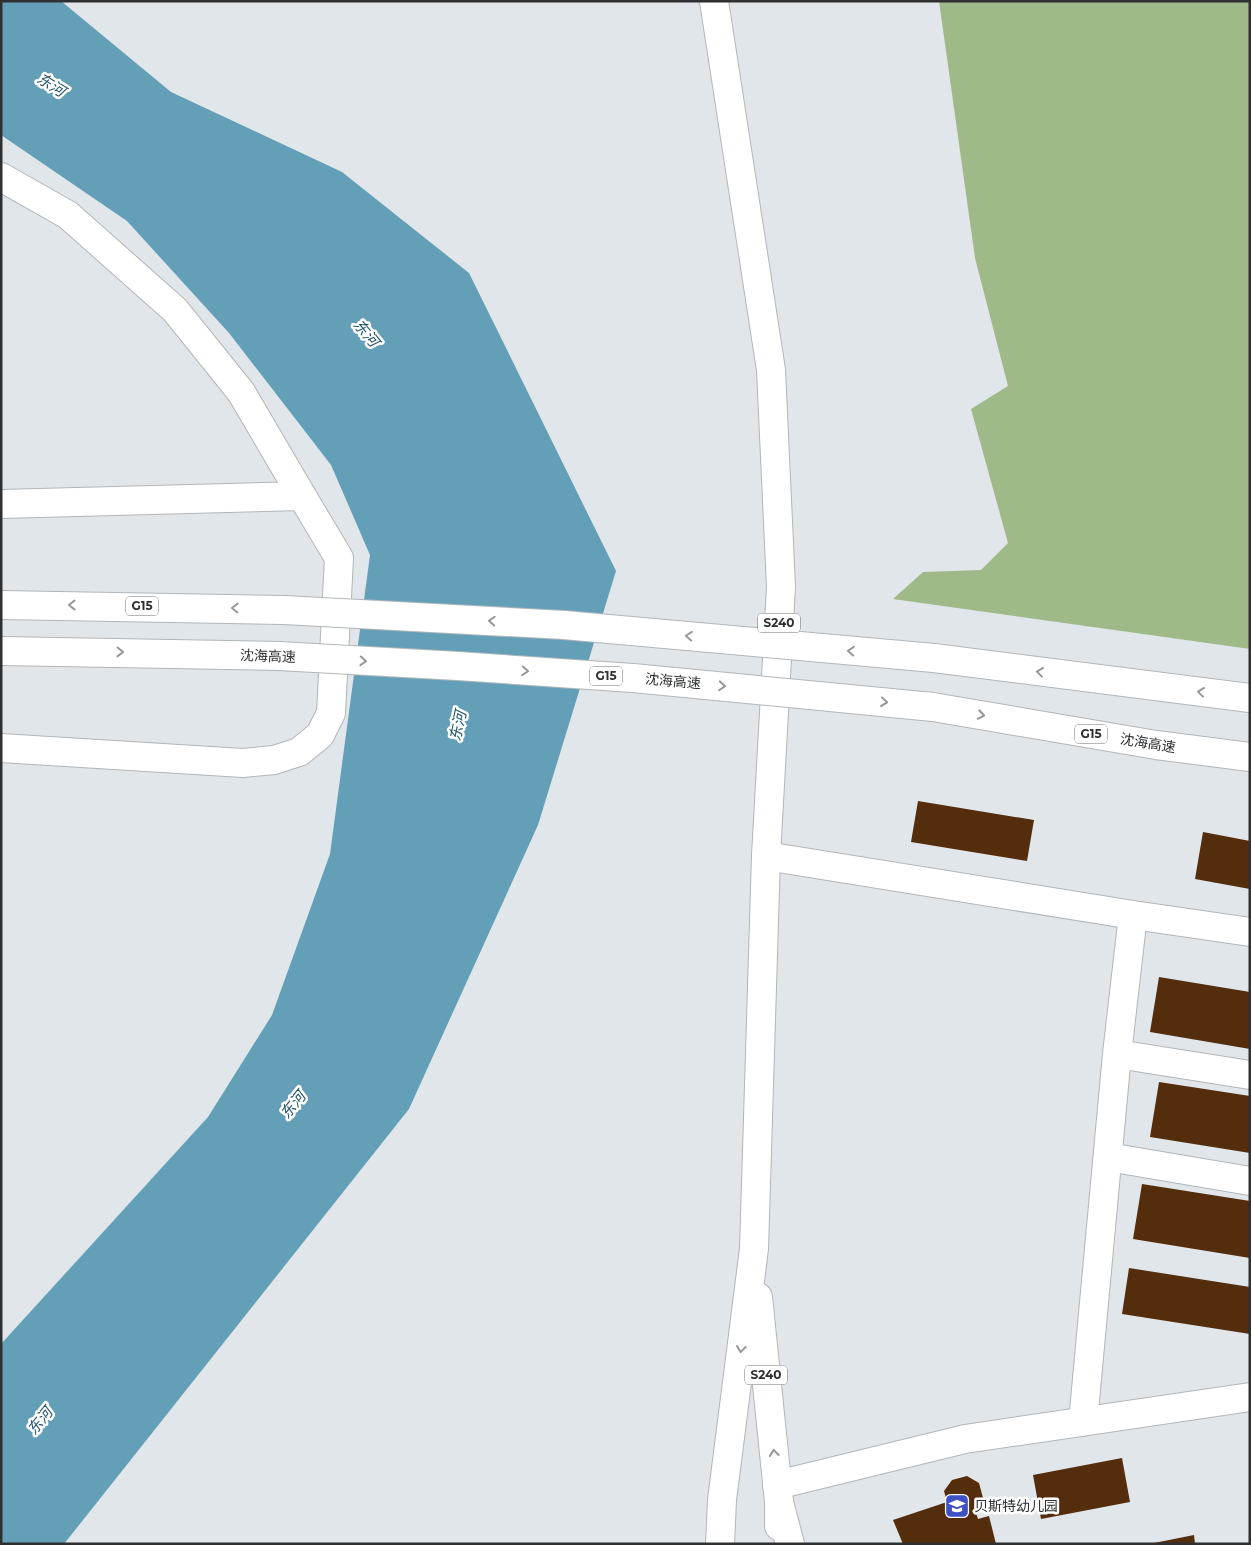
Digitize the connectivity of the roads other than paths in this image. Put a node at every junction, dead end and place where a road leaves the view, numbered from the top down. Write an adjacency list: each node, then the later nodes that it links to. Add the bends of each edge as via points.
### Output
1 (714, 1): 12 (main road, S240, via 771,370 781,587)
2 (1, 177): 3 (main road, via 68,215 175,310 241,392)
3 (302, 496): 4 (main road); 9 (main road, via 339,558 331,713 320,735 299,752 274,760 243,763)
4 (1, 504)
5 (1, 605): 7 (main road, G15, one-way to 5, bridge, via 934,658 564,625 284,610)
6 (1, 650): 8 (main road, 沈海高速 / G15, one-way to 8, bridge, via 279,656 633,678 933,707)
7 (1250, 698)
8 (1156, 745): 10 (main road, 沈海高速 / G15); 11 (main road)
9 (1, 748)
10 (1250, 756)
11 (1250, 765)
12 (766, 856): 13 (main road); 19 (main road, S240)
13 (1133, 915): 14 (main road); 15 (main road)
14 (1250, 932)
15 (1117, 1054): 16 (main road); 17 (main road)
16 (1250, 1075)
17 (1108, 1157): 18 (main road); 21 (main road)
18 (1250, 1181)
19 (754, 1248): 22 (main road, S240, one-way to 19); 23 (main road, S240, one-way to 23, via 722,1500)
20 (1250, 1397): 21 (main road)
21 (1083, 1422): 22 (main road, via 965,1440)
22 (778, 1493): 24 (main road, S240); 25 (main road)
23 (720, 1544)
24 (779, 1544)
25 (790, 1544)

